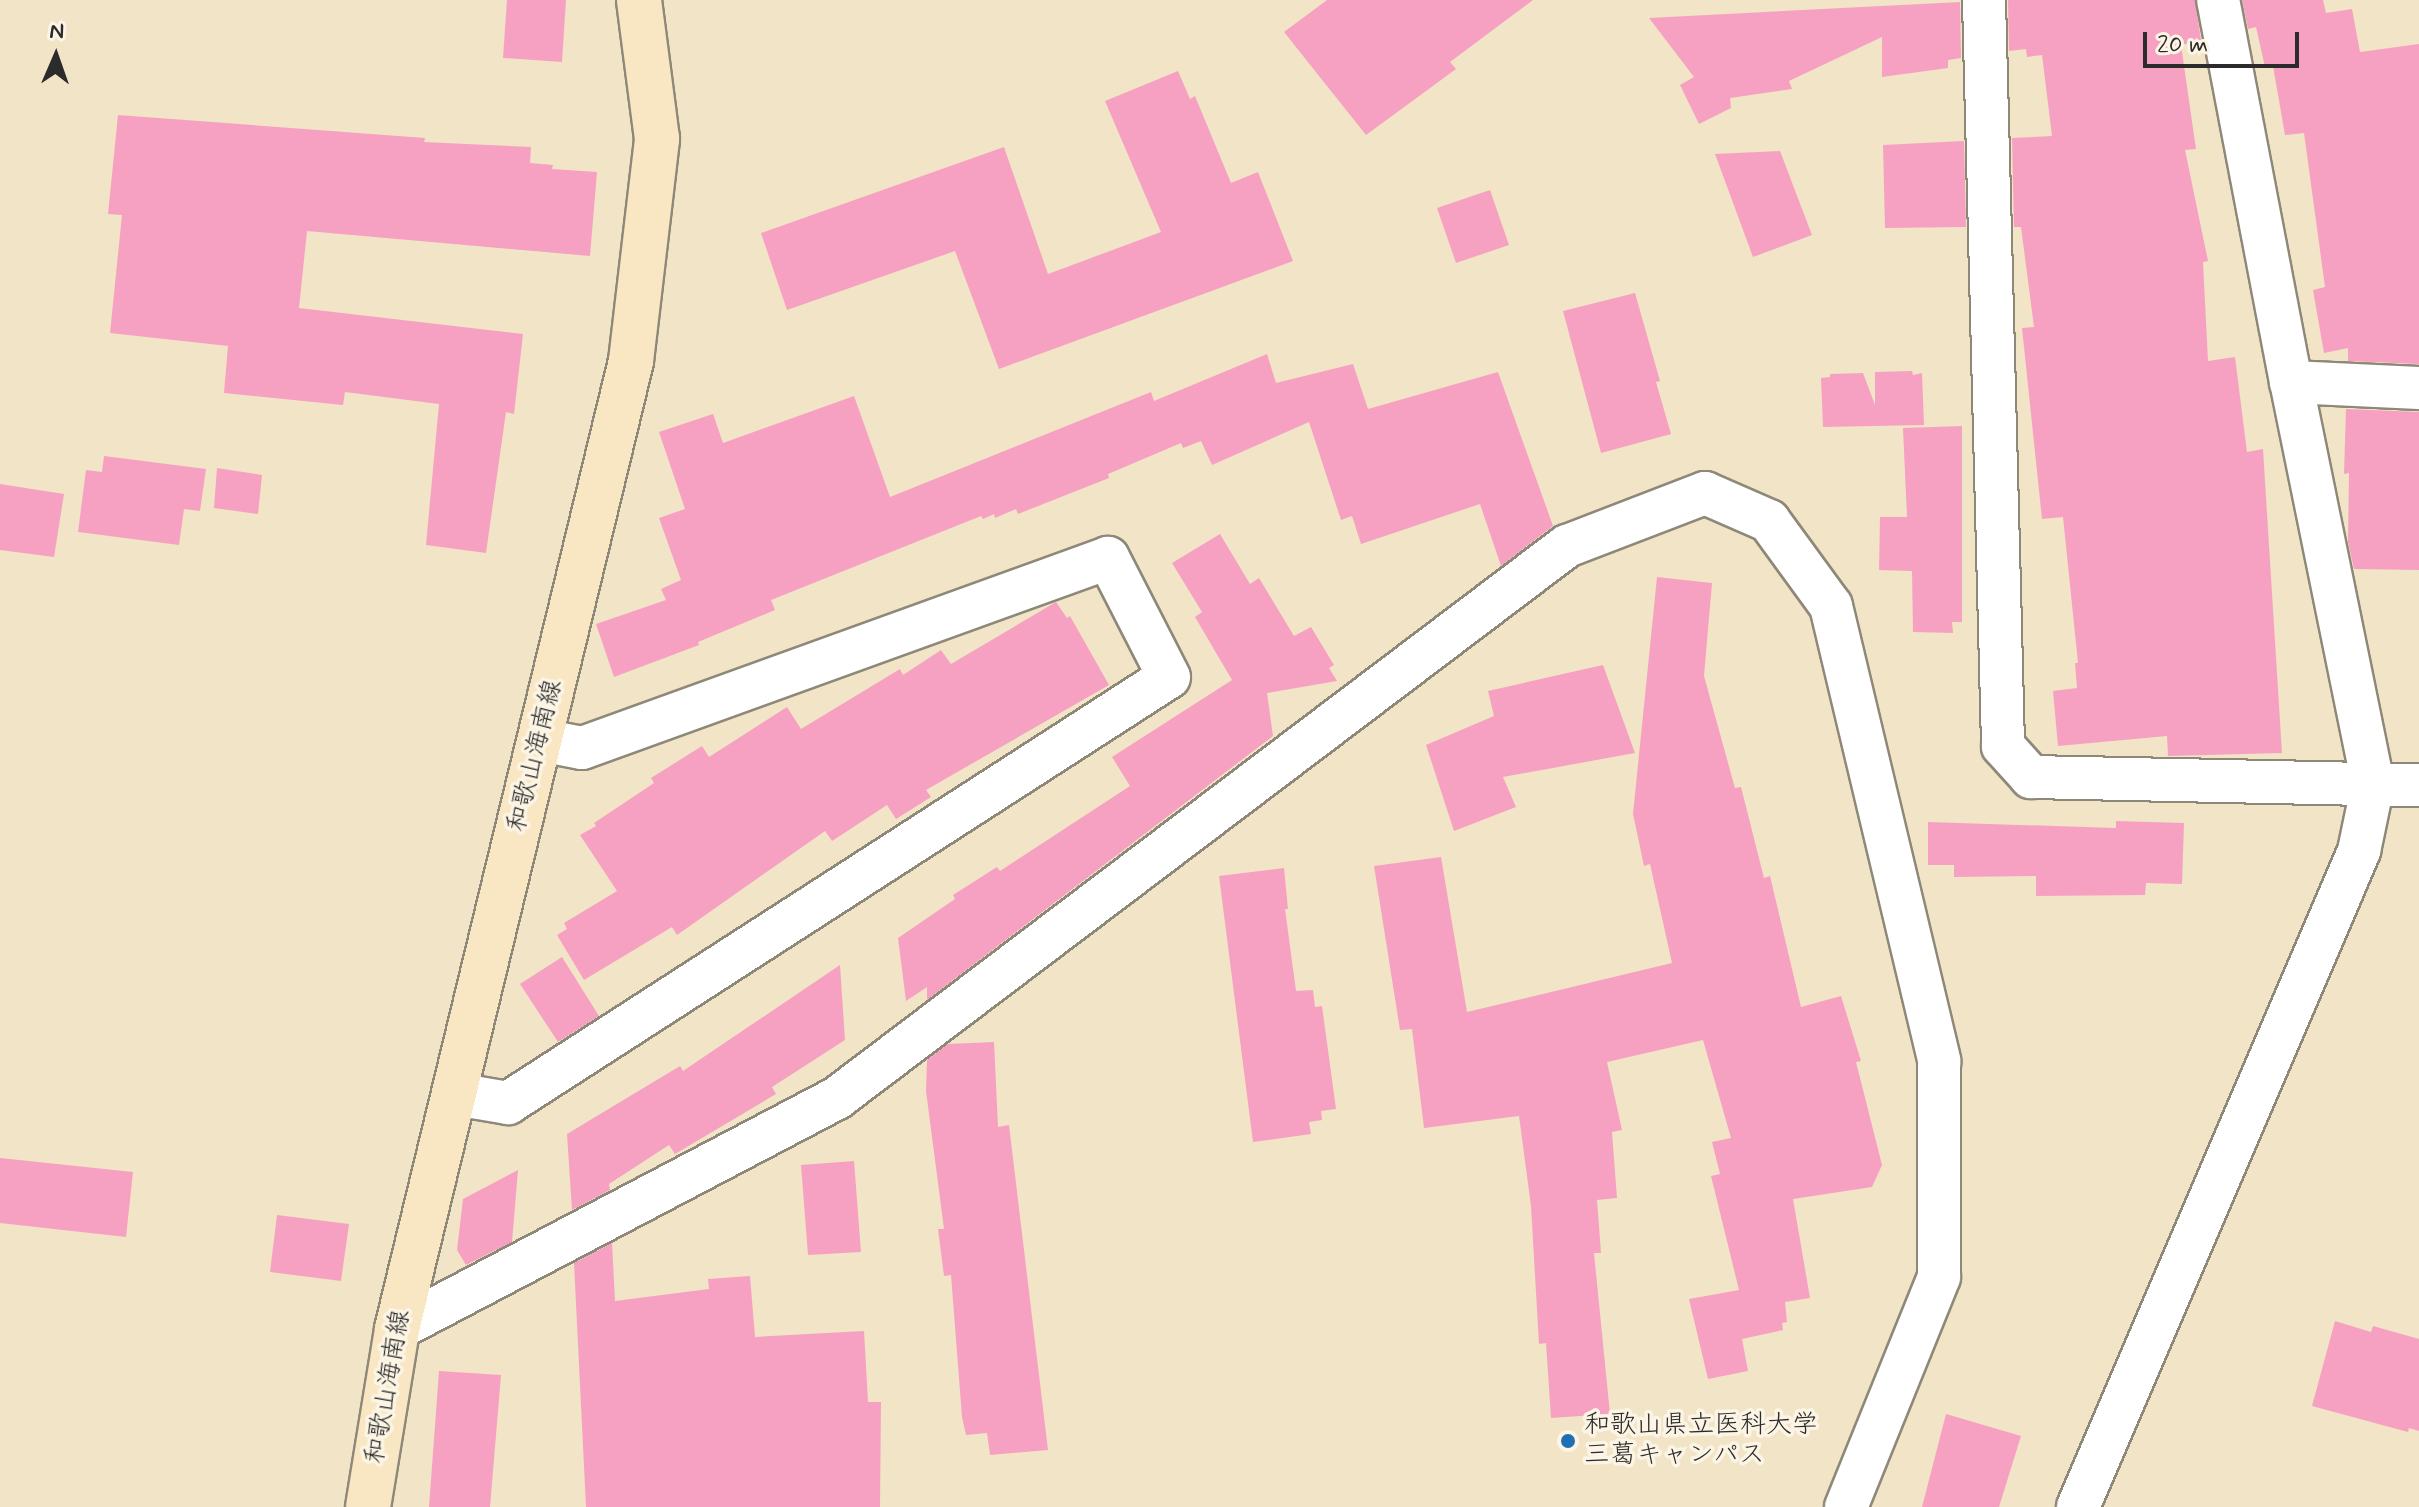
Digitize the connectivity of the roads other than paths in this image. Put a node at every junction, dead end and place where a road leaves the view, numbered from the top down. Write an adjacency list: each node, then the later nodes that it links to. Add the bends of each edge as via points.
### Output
1 (639, 0): 6 (main road, 和歌山海南線, via 657,139 631,361)
2 (1984, 0): 7 (street, via 2003,746 2031,777)
3 (2218, 0): 4 (street)
4 (2291, 382): 5 (street); 7 (street)
5 (2419, 388)
6 (540, 740): 9 (main road, 和歌山海南線); 9 (street, via 582,748 1108,558 1169,677 508,1103)
7 (2373, 784): 8 (street); 13 (street, via 2359,851)
8 (2419, 785)
9 (455, 1094): 10 (main road, 和歌山海南線)
10 (397, 1329): 11 (main road, 和歌山海南線); 12 (street, via 837,1098 1567,546 1705,493 1769,521 1831,606 1939,1061 1939,1277)
11 (368, 1507)
12 (1846, 1507)
13 (2078, 1507)

